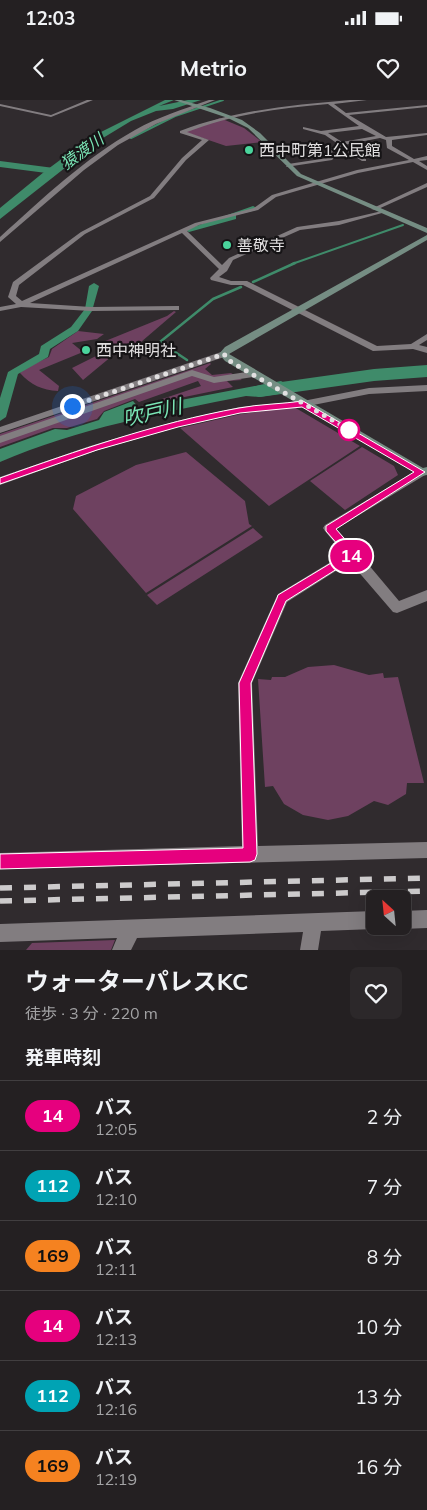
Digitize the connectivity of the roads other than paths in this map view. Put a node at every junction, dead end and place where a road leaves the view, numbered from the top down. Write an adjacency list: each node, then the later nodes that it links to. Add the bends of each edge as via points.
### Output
1 (91, 100): 7 (street, via 51,116)
2 (176, 100): 8 (street)
3 (213, 100): 8 (street)
4 (325, 100): 6 (street)
5 (365, 100): 6 (street)
6 (330, 104): 10 (street); 11 (street)
7 (0, 105)
8 (197, 106): 11 (street); 30 (street, via 155,122 97,157)
9 (427, 106): 10 (street)
10 (345, 114): 12 (street)
11 (226, 116): 22 (street, via 252,130); 32 (street, via 182,132 206,140 184,159 152,197 83,233 16,284 12,297)
12 (364, 127): 14 (street); 16 (street)
13 (305, 128): 14 (street)
14 (322, 132): 18 (street)
15 (427, 134): 17 (street)
16 (380, 137): 17 (street); 18 (street)
17 (389, 139): 21 (street, via 390,147)
18 (341, 144): 20 (street); 22 (street, via 329,152 330,159)
19 (427, 158): 21 (street)
20 (364, 160)
21 (412, 161): 23 (street); 24 (street)
22 (288, 166): 24 (street)
23 (427, 168)
24 (316, 184): 26 (street); 27 (street, via 274,196 256,209)
25 (427, 185): 26 (street)
26 (377, 210): 28 (street); 31 (street, via 339,223 299,228 238,255)
27 (183, 230): 31 (street); 32 (street)
28 (427, 231)
29 (427, 237): 35 (street)
30 (0, 240)
31 (224, 268): 35 (street, via 214,278 244,283)
32 (20, 304): 33 (street, via 91,309); 34 (street)
33 (176, 308)
34 (0, 309)
35 (297, 310): 37 (street, via 376,349); 39 (street)
36 (427, 336): 37 (street)
37 (413, 346): 38 (street)
38 (427, 350)
39 (224, 354): 40 (street, via 228,360); 43 (street)
40 (255, 376): 42 (street); 44 (street, via 214,380 192,373)
41 (427, 388): 42 (street, via 369,391)
42 (300, 402): 45 (street); 46 (street, via 240,410 177,424)
43 (0, 430)
44 (0, 440)
45 (425, 473): 47 (street, via 329,528)
46 (0, 480)
47 (353, 554): 48 (street, via 397,608); 50 (street, via 282,598 245,683)
48 (427, 595)
49 (427, 850): 50 (street)
50 (250, 854): 51 (street)
51 (0, 862)
52 (427, 919): 54 (street)
53 (366, 920): 55 (street)
54 (411, 920)
55 (314, 922): 56 (street); 59 (street)
56 (132, 929): 57 (street); 58 (street)
57 (0, 933)
58 (121, 950)
59 (310, 950)

